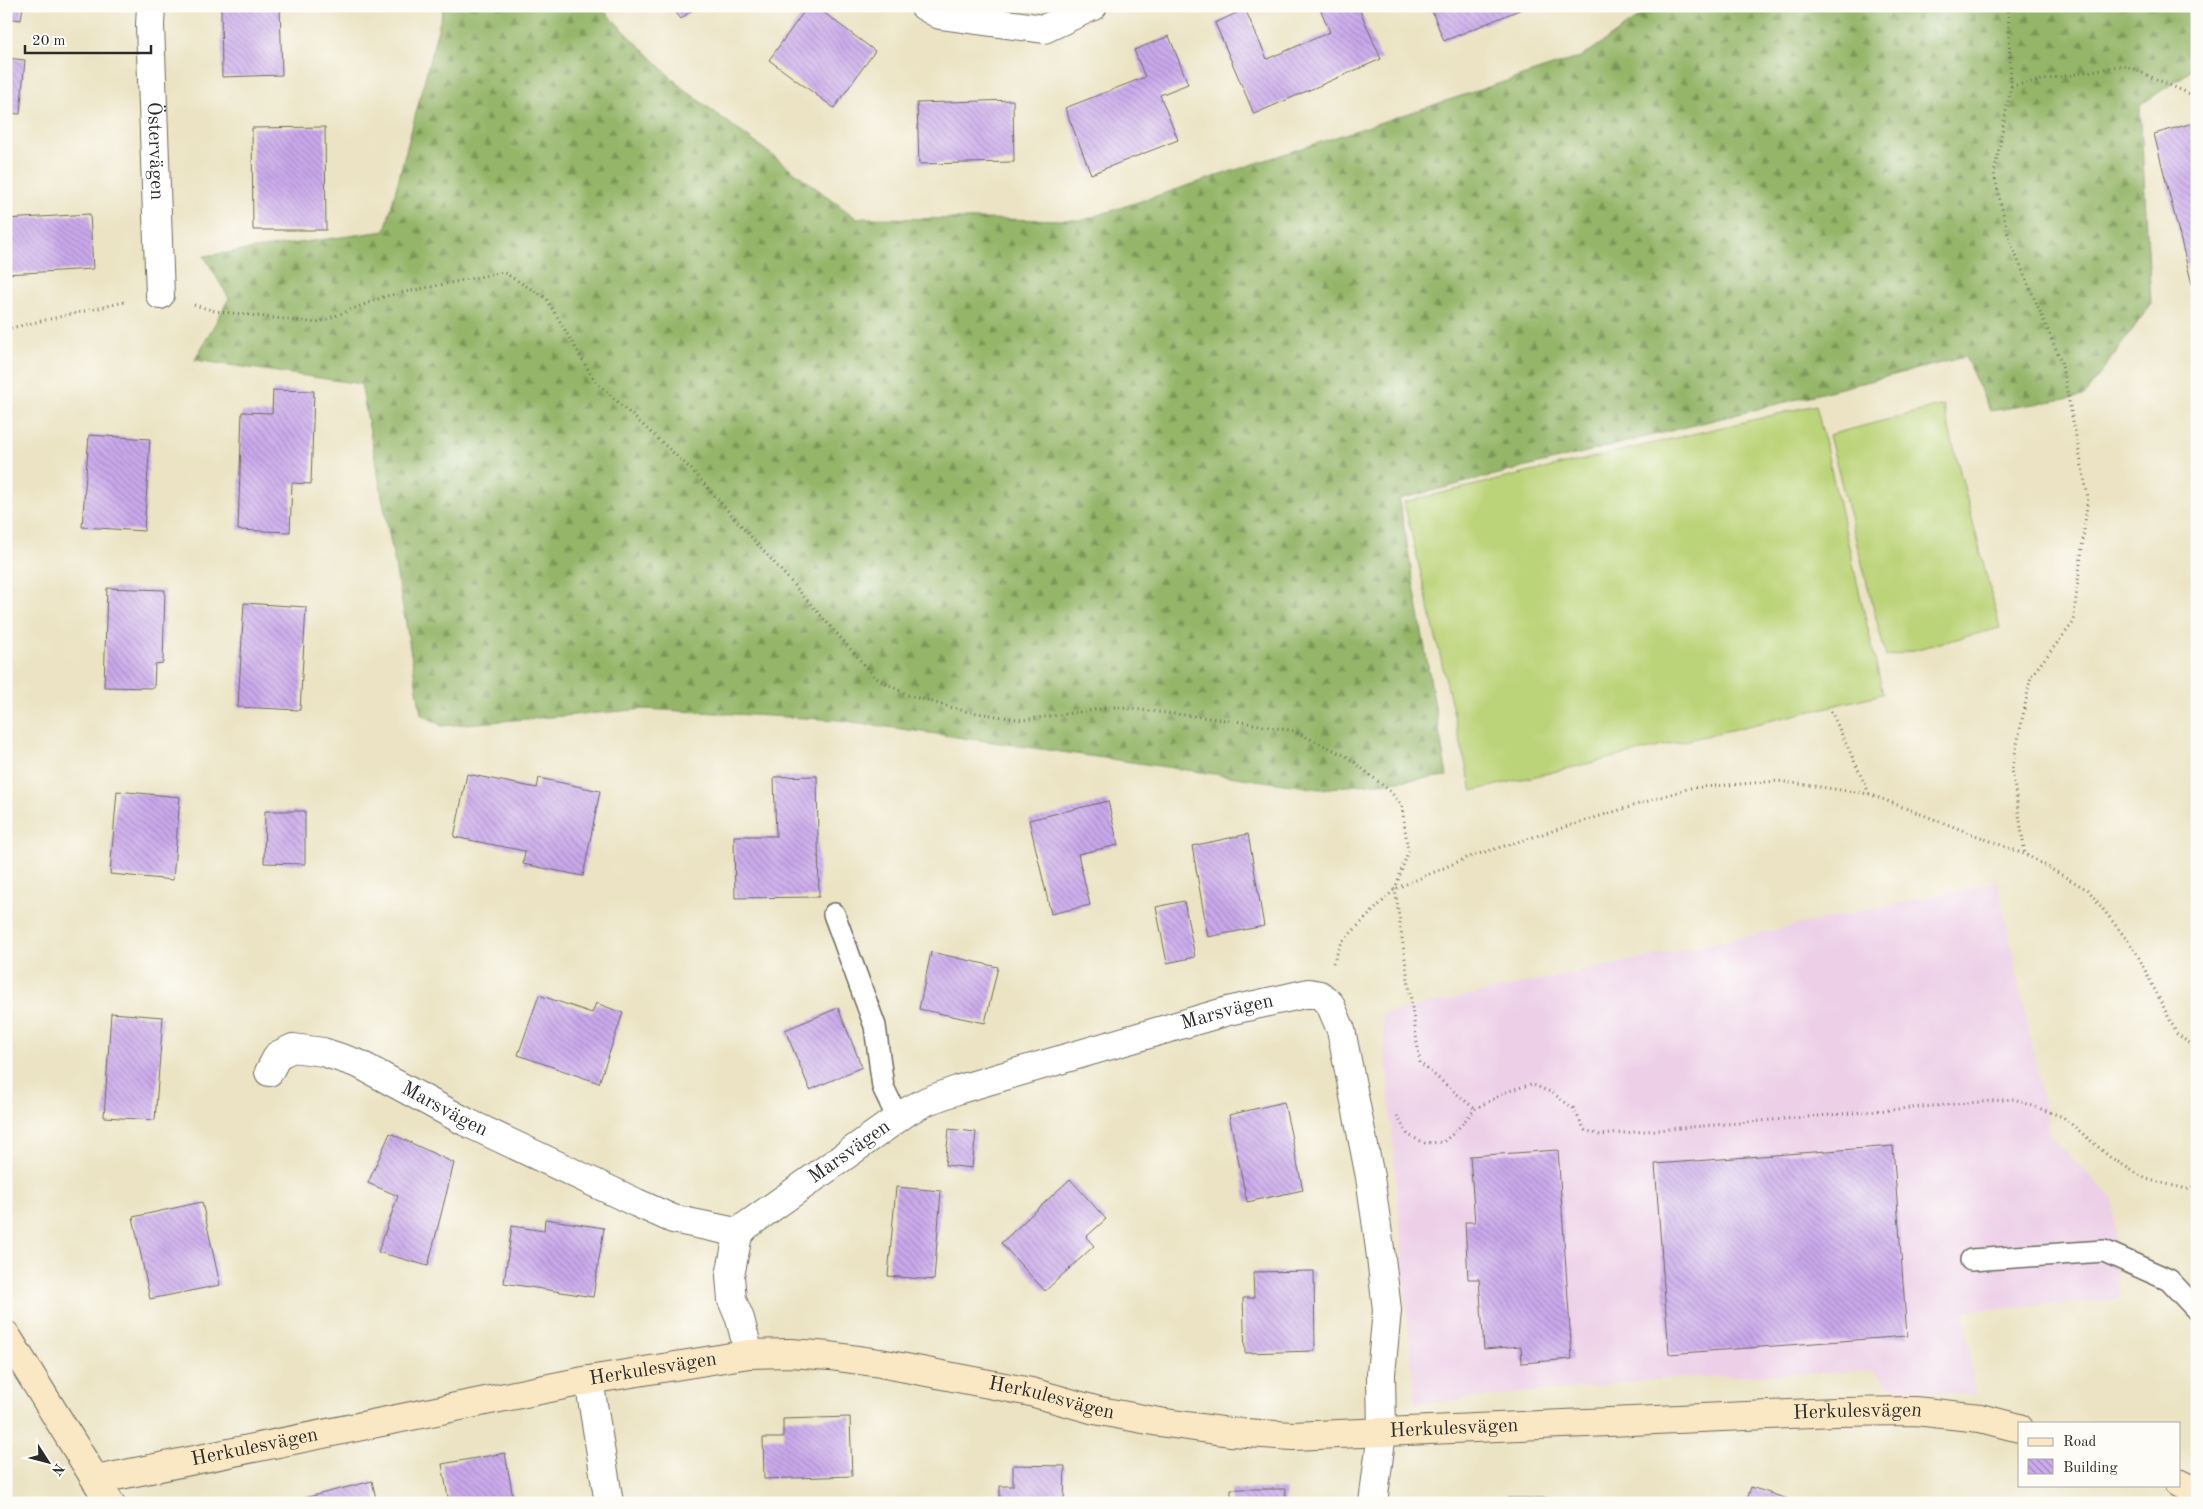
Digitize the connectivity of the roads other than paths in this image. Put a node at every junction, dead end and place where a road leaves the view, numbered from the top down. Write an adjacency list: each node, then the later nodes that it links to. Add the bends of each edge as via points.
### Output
1 (152, 6): 4 (street, Östervägen, via 150,34)
2 (924, 6): 3 (street, via 940,15 1044,29)
3 (1093, 6)
4 (160, 295)
5 (834, 914): 7 (lane, via 875,1026 883,1087)
6 (269, 1072): 8 (street, Marsvägen, via 278,1055 293,1048 323,1052 359,1064 466,1122 673,1219)
7 (898, 1119): 8 (street, Marsvägen, via 746,1226); 15 (street, Marsvägen, via 927,1101 960,1089 1228,1012 1310,992 1320,994 1336,1013 1341,1030 1370,1177 1387,1310)
8 (738, 1235): 12 (street, via 730,1276 732,1300)
9 (1971, 1260): 10 (lane, via 2104,1251 2169,1280)
10 (2197, 1310)
11 (6, 1336): 16 (street)
12 (749, 1354): 13 (street, Herkulesvägen); 15 (street, Herkulesvägen, via 791,1353 880,1363 1031,1392 1095,1410 1230,1432 1293,1436)
13 (589, 1380): 16 (street, Herkulesvägen); 20 (street)
14 (2018, 1428): 15 (street, Herkulesvägen, via 1980,1418 1915,1411)
15 (1382, 1432): 21 (street)
16 (96, 1480): 19 (street)
17 (2180, 1484): 18 (street)
18 (2197, 1492)
19 (110, 1503)
20 (609, 1503)
21 (1373, 1503)

